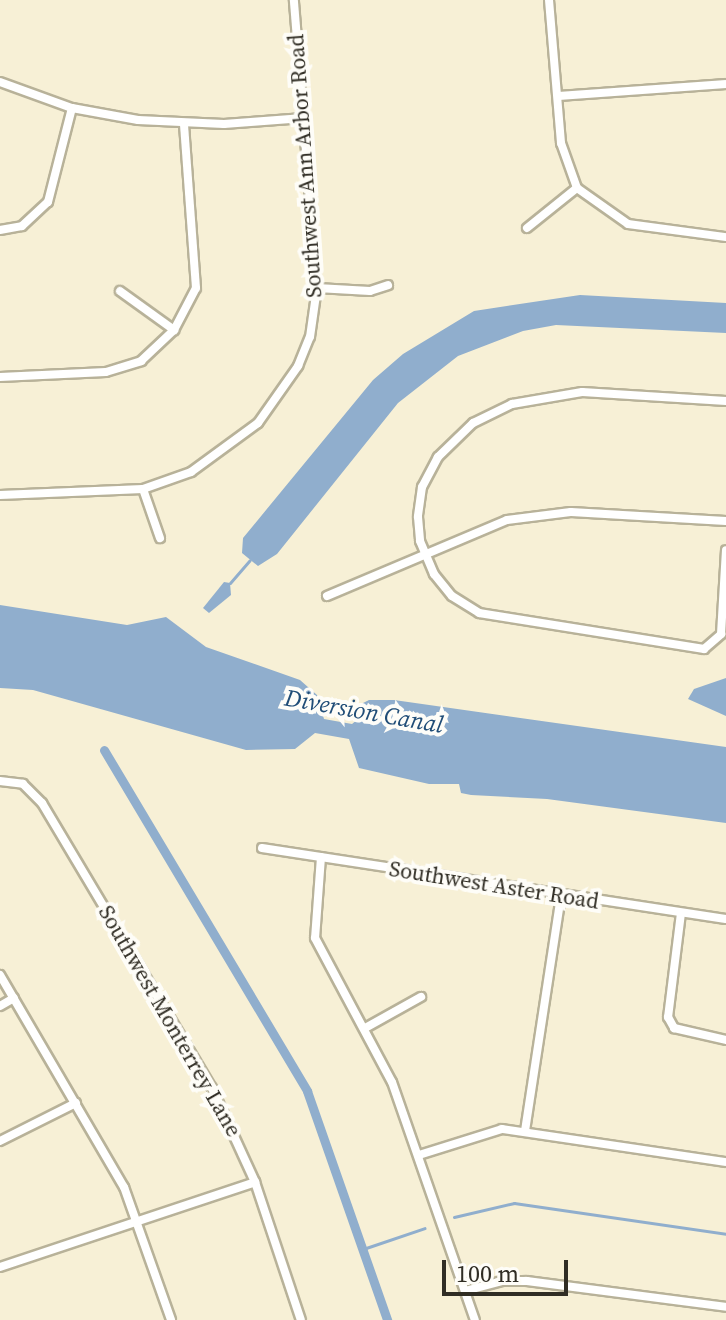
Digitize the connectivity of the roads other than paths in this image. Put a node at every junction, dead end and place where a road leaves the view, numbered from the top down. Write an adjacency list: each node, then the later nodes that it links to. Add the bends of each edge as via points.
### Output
1 (294, 0): 7 (street, Southwest Ann Arbor Road)
2 (549, 0): 5 (street)
3 (0, 82): 6 (street)
4 (726, 84): 5 (street)
5 (559, 96): 9 (street, via 561,143)
6 (72, 108): 8 (street); 11 (street, via 48,202 22,226)
7 (304, 118): 8 (street); 14 (street, Southwest Ann Arbor Road)
8 (184, 123): 16 (street, via 196,288)
9 (577, 188): 10 (street); 12 (street, via 628,224)
10 (527, 228)
11 (0, 230)
12 (726, 237)
13 (388, 285): 14 (street, via 370,291)
14 (317, 288): 19 (street, Southwest Ann Arbor Road, via 310,337 298,366 258,423 191,472)
15 (120, 291): 16 (street)
16 (174, 330): 17 (street, via 141,361 106,372)
17 (0, 377)
18 (726, 401): 24 (street, via 582,392 512,404 473,423 438,457 422,487 418,527)
19 (143, 489): 20 (street, Southwest Ann Arbor Road); 22 (street)
20 (0, 495)
21 (726, 521): 24 (street, via 545,515 507,520)
22 (160, 538)
23 (726, 550): 24 (street, via 719,639 704,649 490,616 452,596)
24 (425, 556): 25 (street)
25 (327, 596)
26 (0, 781): 43 (street, Southwest Monterrey Lane, via 23,784 42,803 212,1088)
27 (262, 848): 28 (street, Southwest Aster Road)
28 (321, 857): 29 (street, Southwest Aster Road); 36 (street, via 315,938)
29 (561, 896): 30 (street, Southwest Aster Road); 39 (street)
30 (681, 913): 31 (street, Southwest Aster Road); 37 (street, via 668,1017 674,1028)
31 (726, 919)
32 (0, 975): 34 (street)
33 (421, 997): 36 (street)
34 (14, 998): 35 (street); 38 (street)
35 (0, 1006)
36 (367, 1027): 41 (street)
37 (726, 1040)
38 (76, 1103): 40 (street); 44 (street, via 119,1177)
39 (525, 1131): 41 (street, via 502,1129); 42 (street)
40 (0, 1141)
41 (419, 1155): 46 (street)
42 (726, 1162)
43 (255, 1182): 44 (street); 49 (street, Southwest Monterrey Lane)
44 (137, 1221): 45 (street); 48 (street)
45 (0, 1267)
46 (465, 1291): 47 (street, via 527,1281); 50 (street)
47 (726, 1307)
48 (171, 1320)
49 (301, 1320)
50 (475, 1320)

